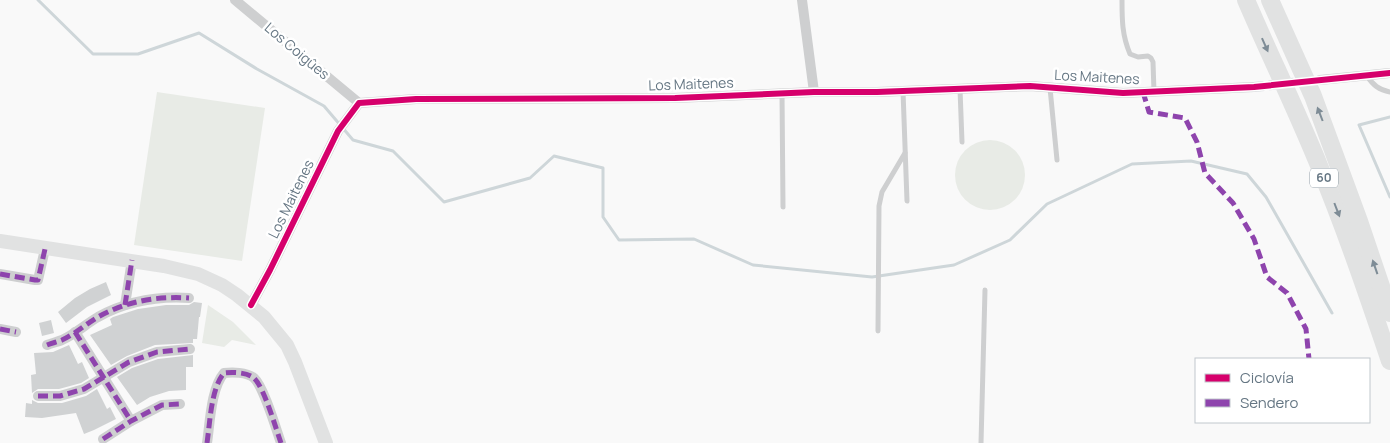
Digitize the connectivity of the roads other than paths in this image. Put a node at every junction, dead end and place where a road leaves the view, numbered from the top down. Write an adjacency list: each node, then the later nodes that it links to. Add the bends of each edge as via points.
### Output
1 (235, 0): 17 (street, Los Coigûes)
2 (802, 0): 13 (street)
3 (1122, 0): 14 (lane, via 1126,45 1130,54 1151,58)
4 (1246, 0): 38 (highway, 60, one-way to 38, via 1346,233)
5 (1270, 0): 31 (highway, 60, one-way to 5, via 1313,96)
6 (1390, 73): 7 (street)
7 (1367, 75): 8 (street); 15 (lane, via 1372,84)
8 (1320, 80)
9 (1254, 87): 14 (street, Los Maitenes)
10 (1050, 88): 11 (street, Los Maitenes); 14 (street, Los Maitenes); 20 (lane)
11 (960, 89): 12 (street, Los Maitenes); 18 (lane)
12 (903, 91): 13 (street, Los Maitenes); 19 (lane)
13 (814, 92): 16 (street, Los Maitenes)
14 (1154, 92)
15 (1390, 92)
16 (782, 93): 17 (street, Los Maitenes, via 676,98 416,99); 22 (lane)
17 (359, 103): 30 (street, Los Maitenes, via 338,131)
18 (962, 142)
19 (905, 154): 21 (lane); 33 (lane, via 882,192 879,206)
20 (1057, 160)
21 (907, 201)
22 (783, 207)
23 (0, 241): 24 (main road)
24 (46, 249): 25 (main road); 26 (street, via 38,280)
25 (132, 260): 29 (street); 30 (main road, via 198,274 222,285)
26 (0, 274)
27 (985, 290): 47 (lane)
28 (189, 298): 29 (street, via 155,298)
29 (125, 305): 35 (street)
30 (251, 305): 46 (main road, via 287,345)
31 (1390, 313)
32 (0, 329): 34 (street)
33 (878, 331)
34 (16, 332)
35 (75, 332): 36 (street); 39 (street)
36 (47, 345)
37 (190, 349): 39 (street, via 157,352 129,362)
38 (1390, 361)
39 (104, 378): 40 (street, via 84,389 60,396); 42 (street)
40 (38, 396)
41 (180, 404): 42 (street, via 162,405)
42 (131, 421): 43 (street)
43 (103, 439)
44 (207, 443): 45 (street, via 217,383 224,373 229,372 255,379)
45 (281, 443)
46 (326, 443)
47 (981, 443)

